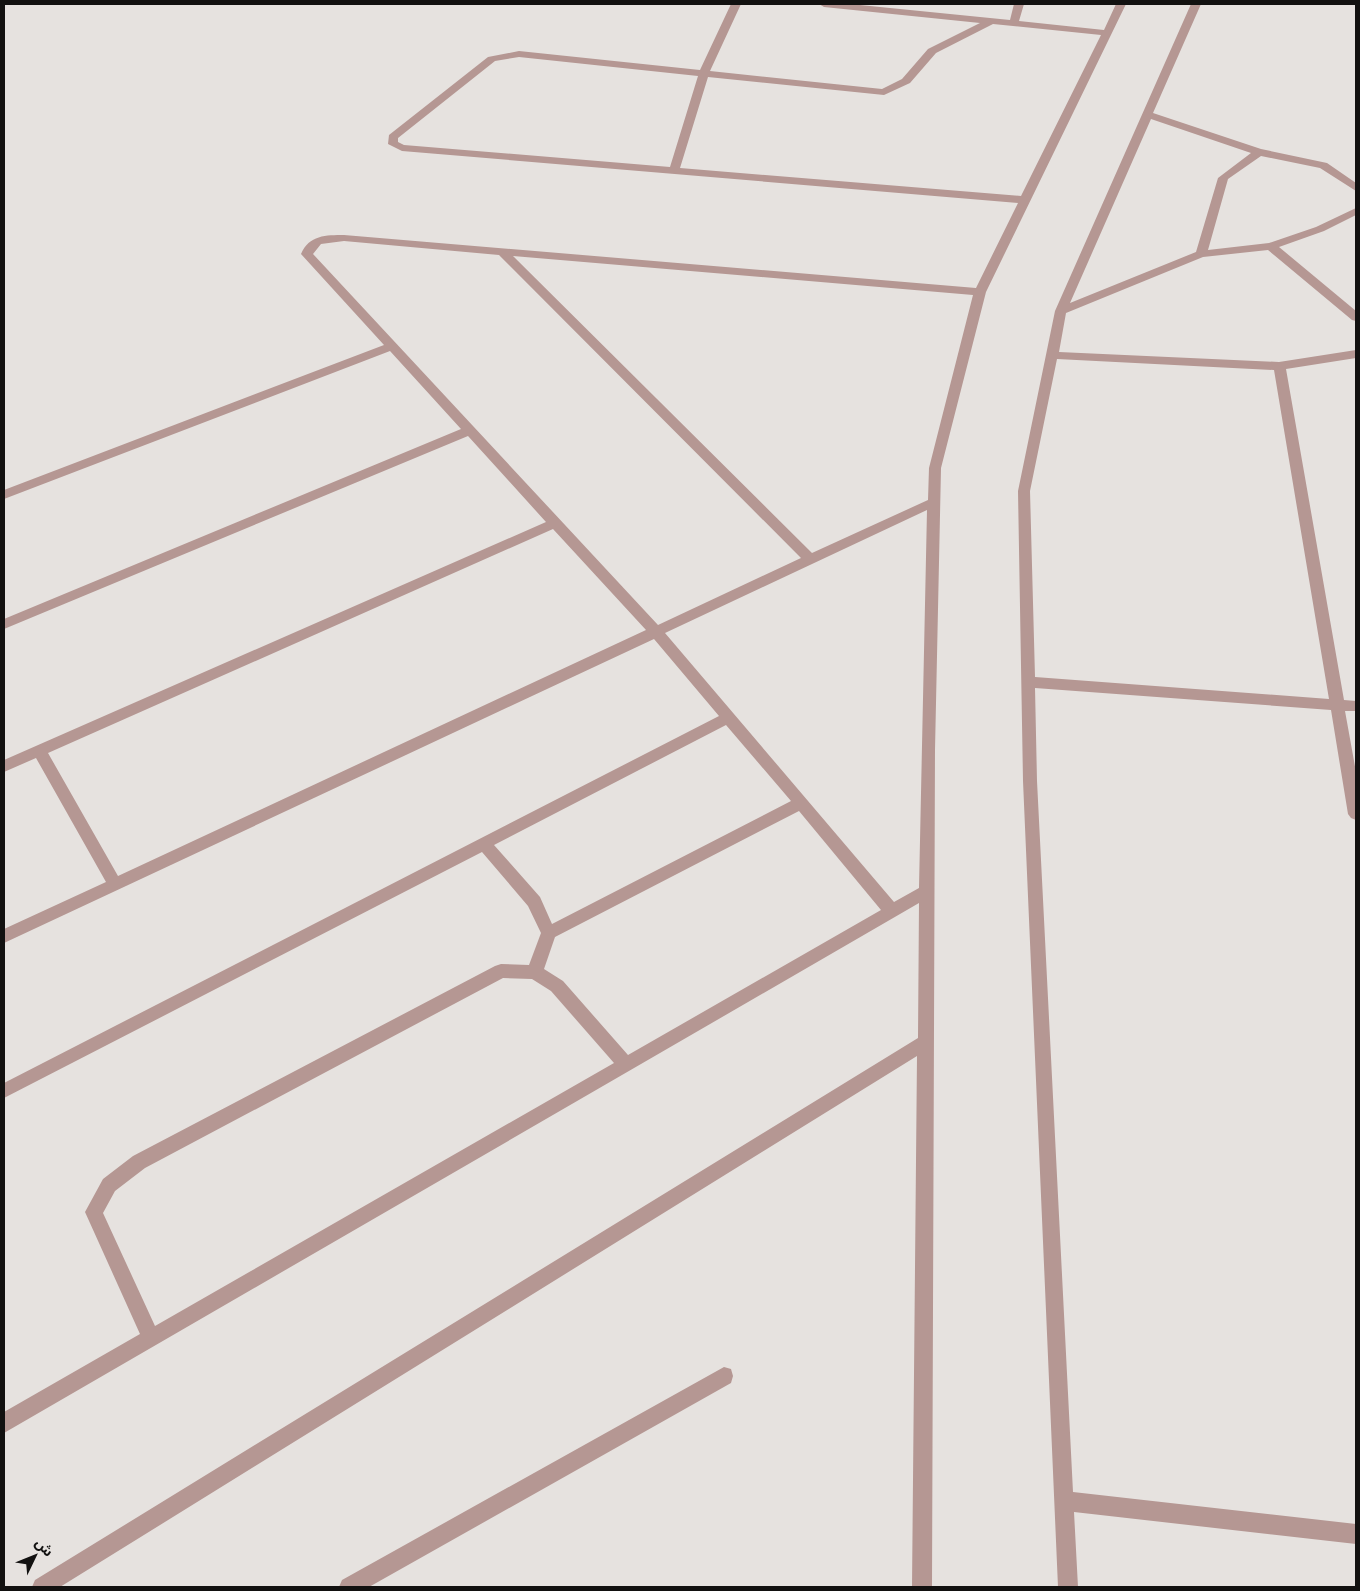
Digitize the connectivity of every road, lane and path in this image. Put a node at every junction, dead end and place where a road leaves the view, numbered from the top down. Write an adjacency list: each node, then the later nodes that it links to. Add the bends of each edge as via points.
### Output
1 (736, 4): 10 (street)
2 (824, 4): 6 (street)
3 (1019, 4): 8 (street)
4 (1121, 4): 9 (street)
5 (1196, 4): 11 (street)
6 (924, 9): 7 (street)
7 (992, 21): 8 (street); 10 (street, via 932,51 906,81 884,92)
8 (1014, 23): 9 (street)
9 (1107, 33): 15 (street)
10 (704, 73): 13 (street); 13 (street, via 505,55 492,59 393,137 393,144 402,148)
11 (1148, 114): 12 (street); 21 (street)
12 (1259, 152): 14 (street, via 1323,164); 19 (street, via 1223,178)
13 (674, 171): 15 (street)
14 (1356, 188)
15 (1026, 200): 20 (street)
16 (1356, 211): 17 (street, via 1320,229)
17 (1271, 246): 19 (street); 22 (street)
18 (502, 251): 20 (street); 23 (street, via 344,238 315,241 308,247 307,254); 31 (street)
19 (1201, 254): 21 (street)
20 (980, 292): 29 (street, via 935,468)
21 (1061, 311): 25 (street)
22 (1356, 317)
23 (392, 346): 27 (street); 28 (street)
24 (1356, 354): 26 (street)
25 (1052, 356): 26 (street); 34 (street, via 1024,491)
26 (1279, 366): 35 (street)
27 (470, 430): 30 (street); 32 (street)
28 (4, 494)
29 (934, 502): 31 (street); 44 (street)
30 (556, 523): 33 (street); 38 (street)
31 (811, 560): 33 (street)
32 (4, 624)
33 (656, 632): 37 (street); 43 (street)
34 (1028, 682): 35 (street); 55 (street)
35 (1337, 704): 36 (street); 41 (street)
36 (1356, 706)
37 (728, 718): 40 (street); 42 (street)
38 (39, 750): 39 (street); 43 (street)
39 (4, 766)
40 (801, 803): 45 (street); 46 (street)
41 (1356, 814)
42 (484, 844): 46 (street, via 534,902); 51 (street)
43 (116, 884): 47 (street)
44 (927, 891): 45 (street); 49 (street)
45 (892, 911): 50 (street)
46 (549, 934): 48 (street)
47 (4, 936)
48 (535, 972): 50 (street, via 558,986); 52 (street, via 501,970 139,1162 109,1186 94,1212)
49 (926, 1042): 57 (street); 59 (street)
50 (626, 1064): 52 (street)
51 (4, 1091)
52 (151, 1338): 54 (street)
53 (724, 1376): 58 (street)
54 (4, 1424)
55 (1064, 1501): 56 (street); 60 (street)
56 (1356, 1534)
57 (42, 1587)
58 (349, 1587)
59 (922, 1587)
60 (1068, 1587)

